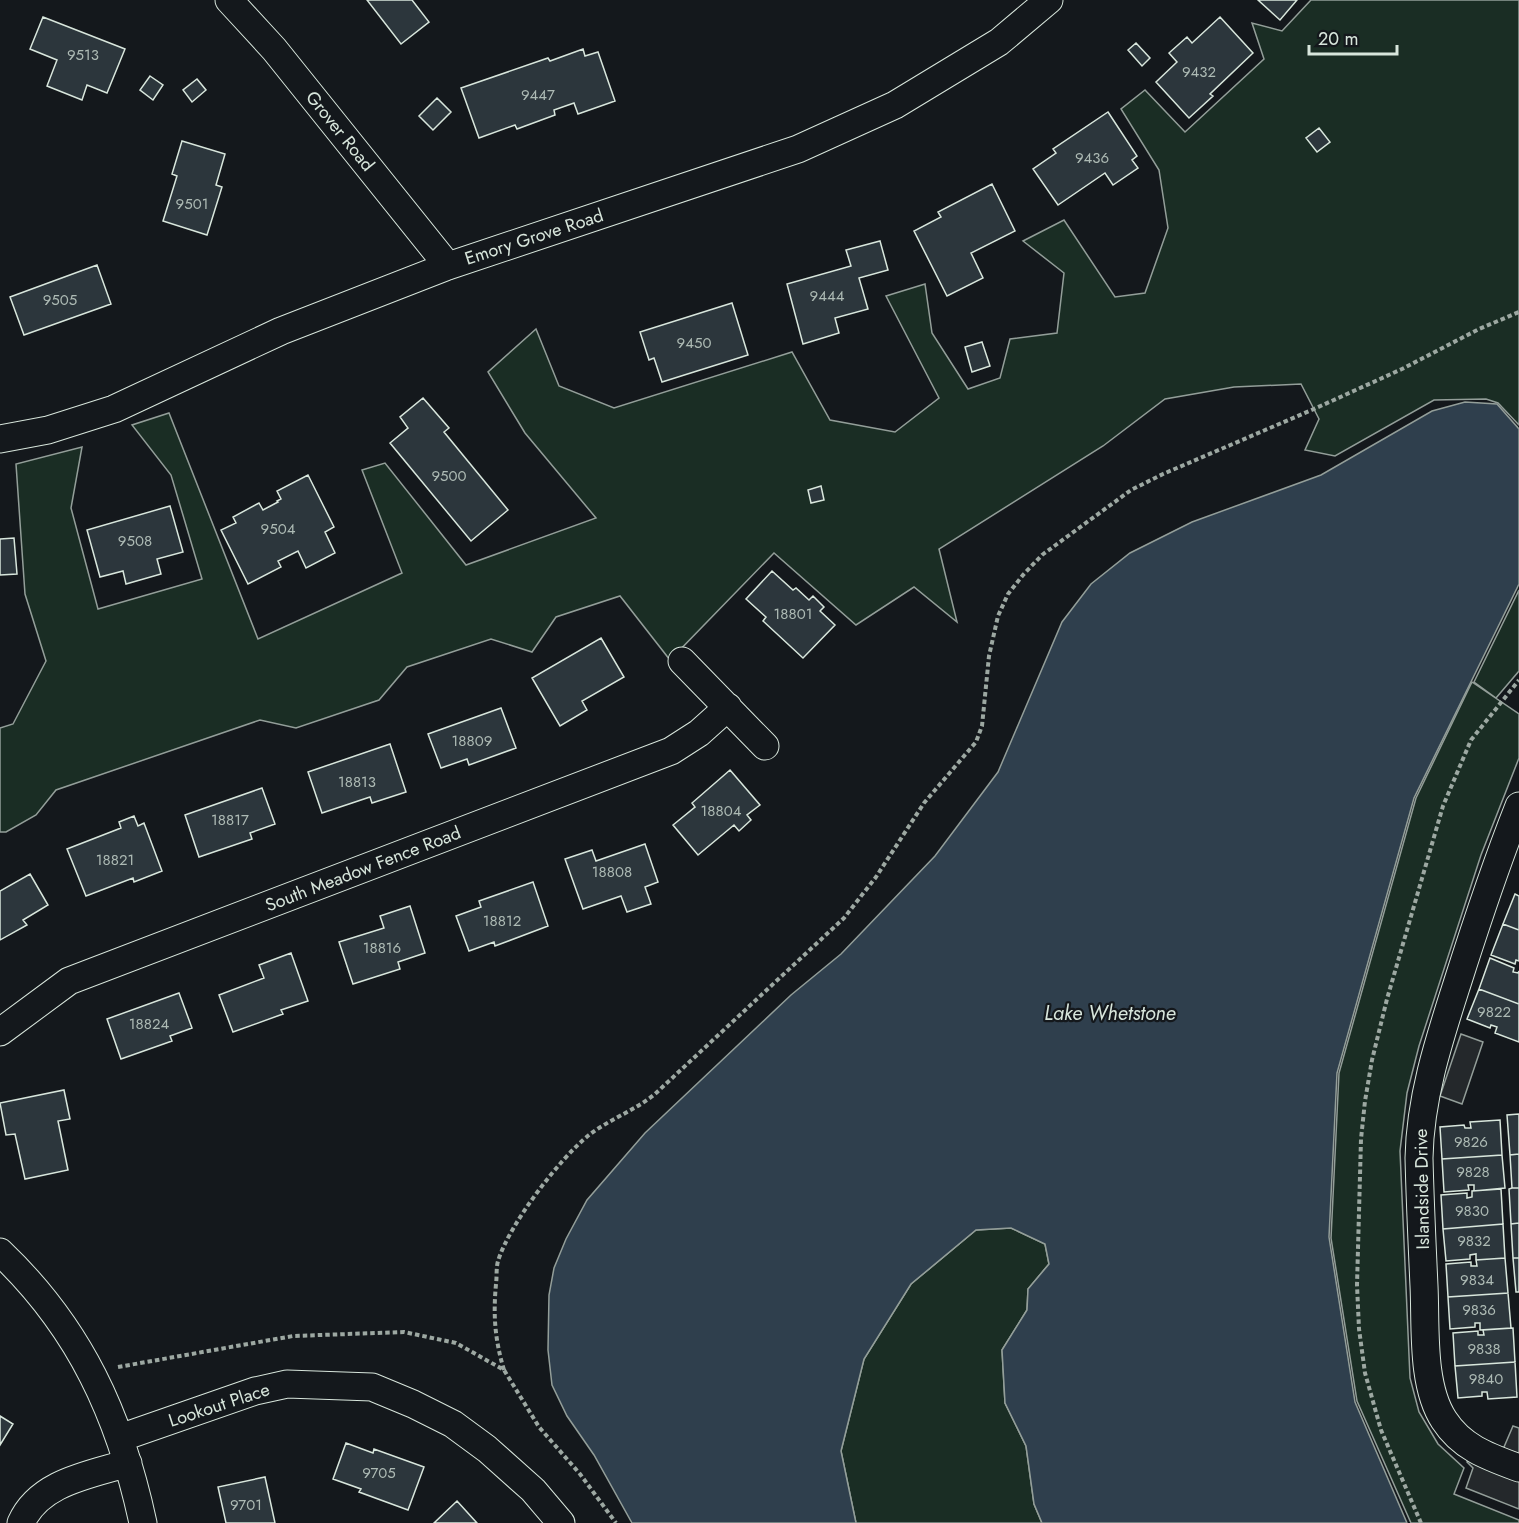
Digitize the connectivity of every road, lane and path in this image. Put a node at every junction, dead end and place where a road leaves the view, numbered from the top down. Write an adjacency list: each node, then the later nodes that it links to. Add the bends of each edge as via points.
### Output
1 (229, 0): 3 (street, Grover Road, via 274,49)
2 (1049, 0): 3 (street, Emory Grove Road, via 999,42 895,105 798,149)
3 (448, 266): 5 (street, Emory Grove Road, via 281,331 114,409 48,430)
4 (1519, 312): 12 (path, via 1402,369 1155,478 1113,502 1042,555 1008,594 998,616 976,742 924,803 844,918 669,1082 637,1108 575,1146 534,1197 498,1262 493,1311 496,1345)
5 (0, 439)
6 (682, 661): 7 (street)
7 (728, 707): 8 (street); 10 (street, South Meadow Fence Road, via 671,751 69,981)
8 (765, 746)
9 (1519, 806): 15 (street, Islandside Drive, via 1474,928 1445,1023 1426,1094 1419,1158 1427,1357 1436,1406 1450,1429 1467,1445)
10 (0, 1032)
11 (0, 1252): 13 (street, via 51,1306 79,1349)
12 (504, 1370)
13 (120, 1438): 14 (street); 18 (street, Lookout Place, via 255,1391 288,1384 372,1387 453,1424 533,1490)
14 (128, 1463): 16 (street, via 54,1487 26,1511); 17 (street)
15 (1519, 1468)
16 (21, 1523)
17 (143, 1523)
18 (561, 1523)

